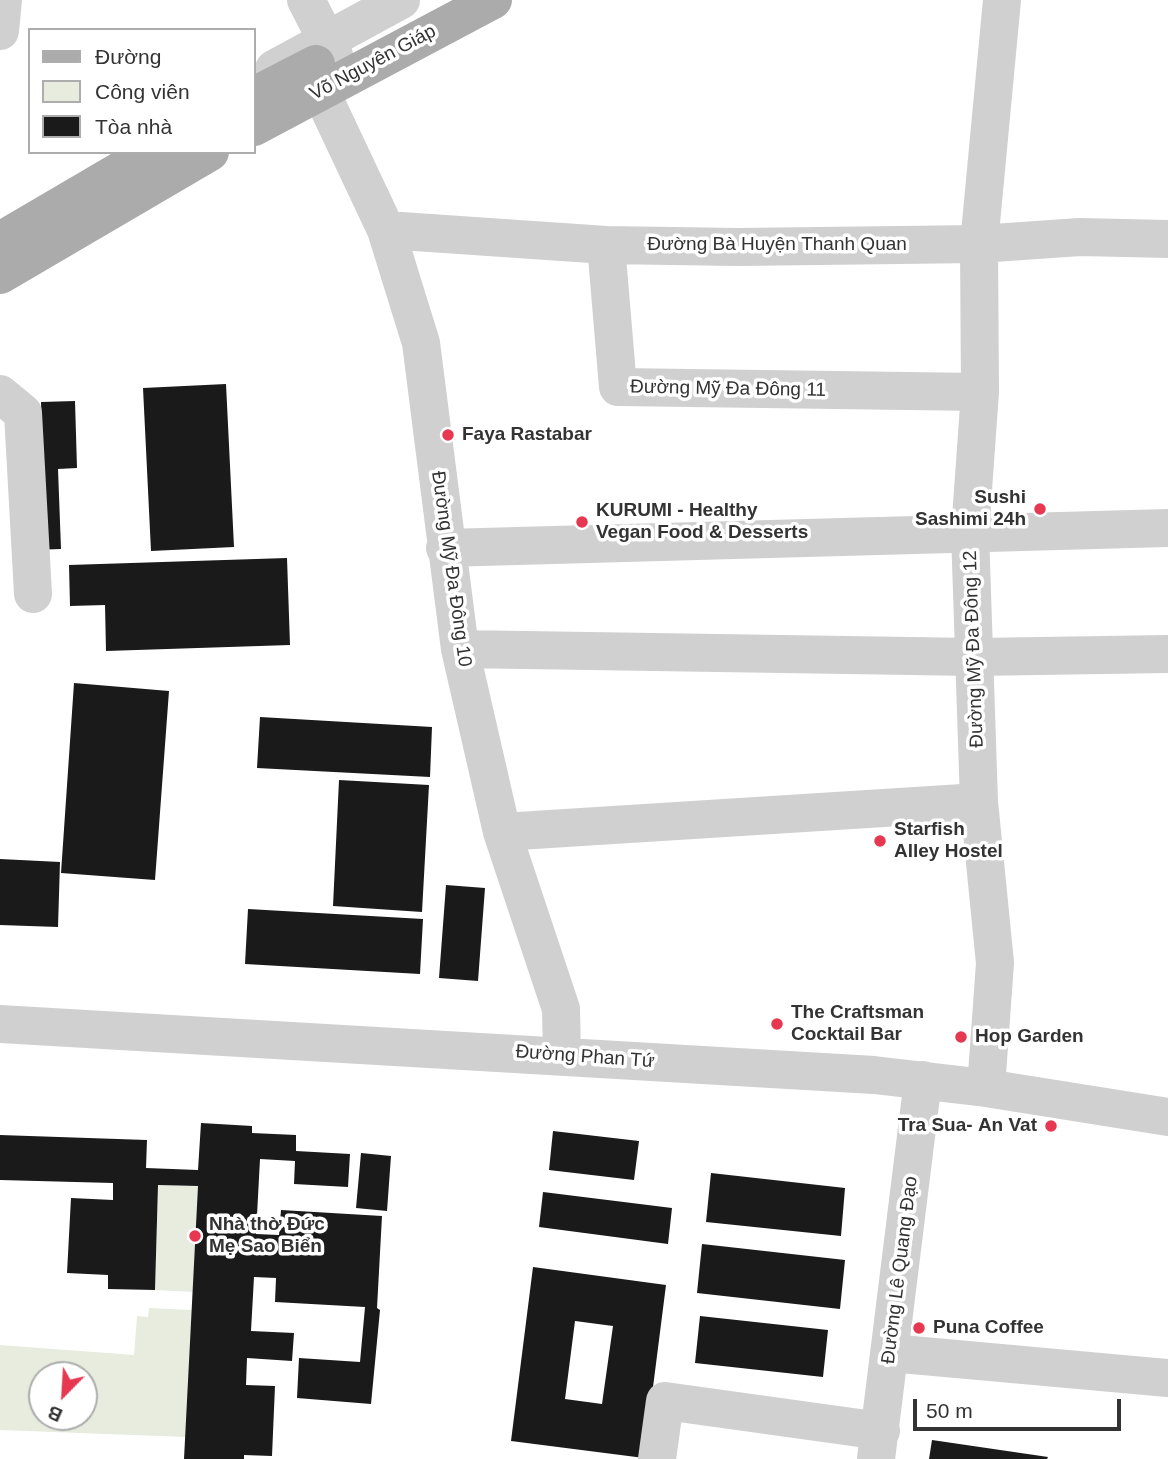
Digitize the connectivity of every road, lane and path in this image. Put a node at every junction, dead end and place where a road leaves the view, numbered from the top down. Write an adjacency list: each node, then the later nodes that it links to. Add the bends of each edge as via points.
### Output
1 (3, 0): 7 (street)
2 (306, 0): 8 (street, Đường Mỹ Đa Đông 10)
3 (401, 0): 8 (street)
4 (435, 0): 8 (main road, Võ Nguyên Giáp)
5 (493, 0): 8 (main road, Võ Nguyên Giáp)
6 (1002, 0): 20 (street, Đường Mỹ Đa Đông 12)
7 (0, 31)
8 (322, 64): 9 (street); 10 (main road, Võ Nguyên Giáp); 11 (main road, Võ Nguyên Giáp); 16 (street, Đường Mỹ Đa Đông 10)
9 (256, 80)
10 (256, 95)
11 (256, 125)
12 (121, 154): 15 (street)
13 (149, 154): 18 (main road)
14 (207, 154): 21 (main road)
15 (0, 224)
16 (386, 230): 19 (street, Đường Bà Huyện Thanh Quan); 26 (street, Đường Mỹ Đa Đông 10, via 421,343)
17 (1168, 239): 20 (street, Đường Bà Huyện Thanh Quan, via 1080,237)
18 (0, 241)
19 (606, 244): 20 (street, Đường Bà Huyện Thanh Quan); 22 (street, Đường Mỹ Đa Đông 11, via 618,387)
20 (979, 244): 22 (street, Đường Mỹ Đa Đông 12)
21 (0, 275)
22 (980, 391): 25 (street, Đường Mỹ Đa Đông 12)
23 (0, 394): 27 (street, via 23,413)
24 (1168, 528): 25 (street)
25 (970, 532): 26 (street); 30 (street, Đường Mỹ Đa Đông 12)
26 (445, 548): 28 (street, Đường Mỹ Đa Đông 10)
27 (33, 594)
28 (460, 649): 30 (street); 32 (street, Đường Mỹ Đa Đông 10)
29 (1168, 654): 30 (street)
30 (975, 657): 31 (street, Đường Mỹ Đa Đông 12)
31 (979, 802): 32 (street); 36 (street, Đường Mỹ Đa Đông 12, via 995,962)
32 (502, 832): 34 (street, Đường Mỹ Đa Đông 10, via 561,1009)
33 (0, 1024): 34 (street, Đường Phan Tứ)
34 (562, 1055): 35 (street, Đường Phan Tứ)
35 (923, 1080): 36 (street, Đường Phan Tứ); 38 (street, Đường Lê Quang Đạo)
36 (986, 1088): 37 (street, Đường Phan Tứ)
37 (1168, 1116)
38 (890, 1353): 39 (street); 40 (street, Đường Lê Quang Đạo)
39 (1168, 1378)
40 (878, 1445): 41 (street, via 665,1401)
41 (657, 1459)

